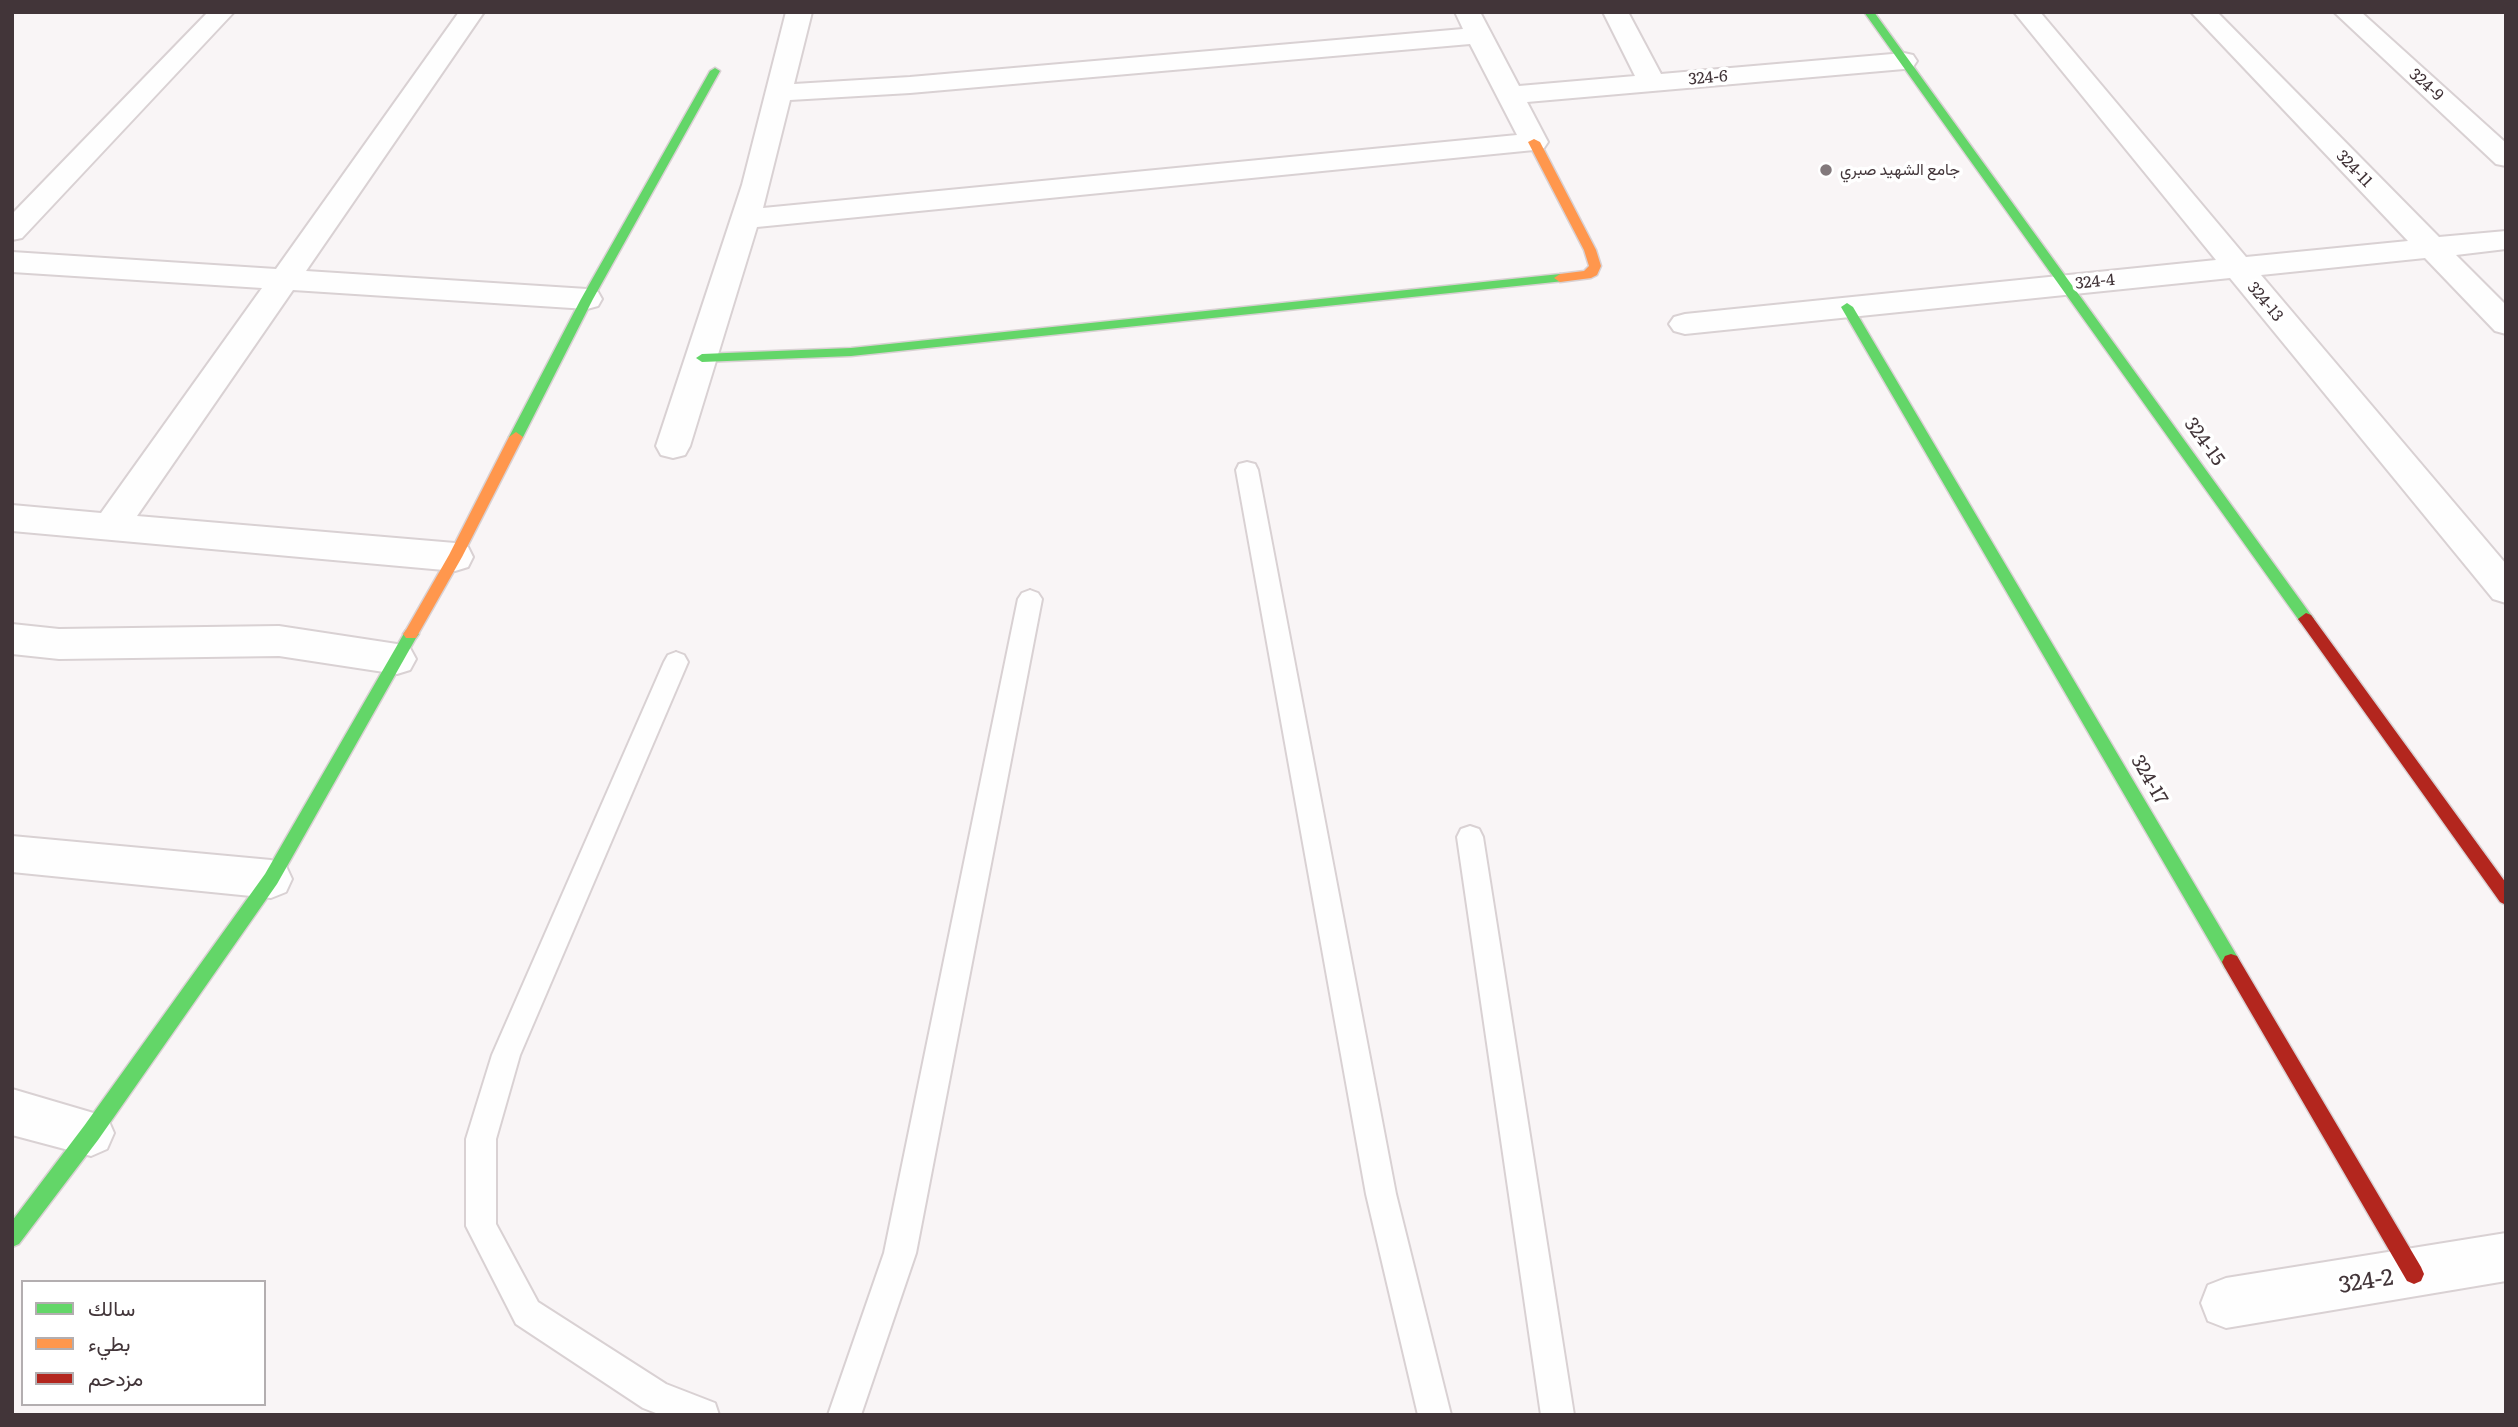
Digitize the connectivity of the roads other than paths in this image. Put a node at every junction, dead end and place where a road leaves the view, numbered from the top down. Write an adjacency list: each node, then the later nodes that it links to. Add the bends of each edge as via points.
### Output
1 (222, 12): 18 (street)
2 (472, 12): 23 (street)
3 (799, 12): 13 (street)
4 (1615, 12): 12 (street)
5 (1869, 12): 10 (street, 324-15)
6 (2026, 12): 22 (street, 324-13)
7 (2203, 12): 20 (street, 324-11)
8 (2346, 12): 16 (street, 324-9)
9 (1474, 23): 13 (street, via 910,85); 14 (street)
10 (1904, 61): 12 (street, 324-6); 24 (street, 324-15)
11 (715, 71): 25 (street)
12 (1652, 83): 14 (street, 324-6)
13 (779, 93): 17 (street)
14 (1511, 94): 15 (street)
15 (1534, 142): 17 (street); 29 (street, via 1590,250 1595,266 1587,275 851,352)
16 (2506, 158)
17 (745, 219): 29 (street)
18 (12, 231)
19 (2506, 240): 20 (street, 324-4)
20 (2430, 247): 22 (street, 324-4); 28 (street, 324-11)
21 (12, 262): 23 (street)
22 (2236, 267): 24 (street, 324-4); 35 (street, 324-13)
23 (286, 280): 25 (street); 33 (street)
24 (2065, 285): 26 (street, 324-4); 43 (street, 324-15)
25 (587, 299): 34 (street)
26 (1847, 307): 27 (street, 324-4); 48 (street, 324-17)
27 (1685, 324)
28 (2506, 324)
29 (702, 358): 30 (street)
30 (673, 446)
31 (1247, 470): 52 (lane, via 1381,1194)
32 (12, 517): 33 (street)
33 (111, 526): 34 (street)
34 (455, 557): 38 (street)
35 (2506, 589)
36 (1030, 599): 51 (lane, via 900,1253)
37 (12, 639): 38 (street, via 60,644 279,641)
38 (397, 659): 42 (street)
39 (676, 662): 50 (lane, via 506,1055 481,1139 481,1226 527,1313 655,1396)
40 (1470, 836): 53 (lane)
41 (12, 854): 42 (street)
42 (271, 879): 45 (street)
43 (2506, 897)
44 (12, 1112): 45 (street)
45 (90, 1133): 46 (street)
46 (12, 1237)
47 (2506, 1257): 48 (street, 324-2)
48 (2414, 1274): 49 (street, 324-2)
49 (2226, 1303)
50 (703, 1415)
51 (844, 1415)
52 (1436, 1415)
53 (1558, 1415)

